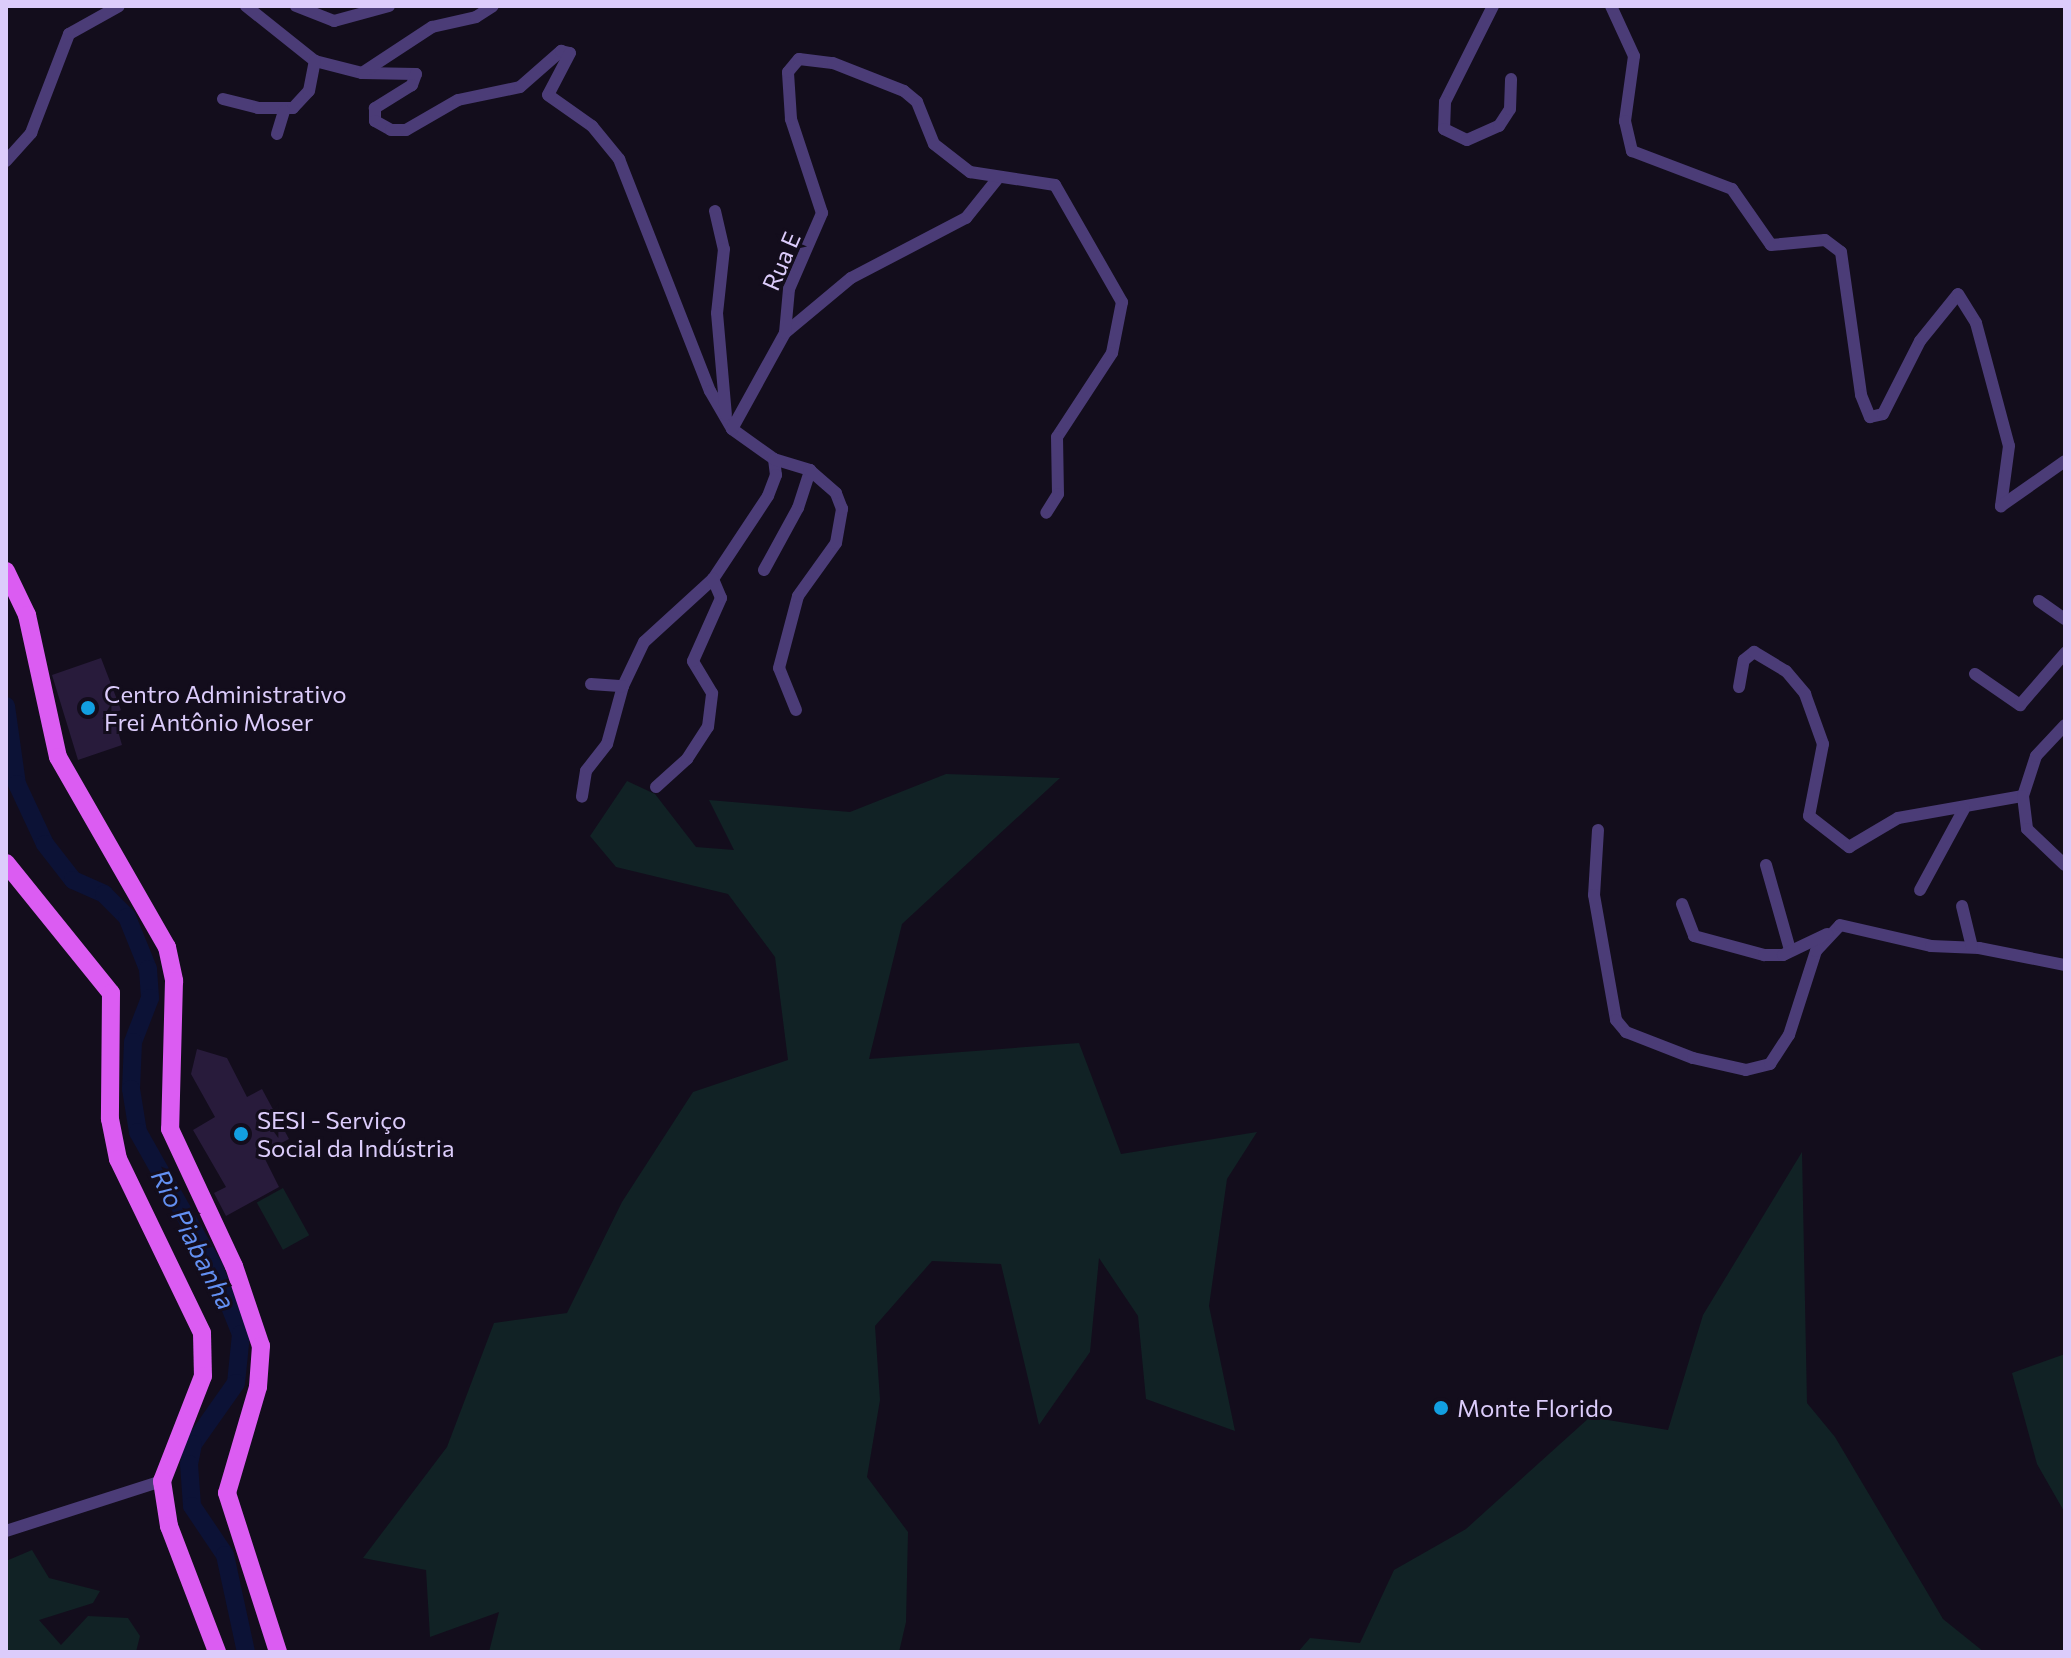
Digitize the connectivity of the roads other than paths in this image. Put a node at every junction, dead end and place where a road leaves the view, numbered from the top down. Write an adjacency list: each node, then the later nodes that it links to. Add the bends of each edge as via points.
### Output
1 (119, 6): 14 (street, via 69,34 36,124)
2 (246, 6): 8 (street)
3 (296, 6): 4 (street, via 334,21)
4 (389, 6)
5 (493, 6): 9 (street, via 476,17 432,27)
6 (1493, 6): 10 (street, via 1445,102 1444,129 1467,140 1499,126 1510,109)
7 (1611, 6): 20 (street, via 1634,56 1625,112 1632,151 1732,189 1771,245 1825,240 1841,252 1869,416 1883,414 1920,341 1958,294 1976,323 2009,446 2001,506)
8 (315, 61): 9 (street); 12 (street, via 306,97)
9 (362, 73): 18 (street, via 416,74 412,85 373,114 380,127 402,131 458,100 520,87 561,51 570,53 548,95 592,126 619,159 684,333)
10 (1511, 79)
11 (223, 99): 12 (street)
12 (284, 111): 13 (street)
13 (277, 134)
14 (6, 161)
15 (998, 178): 17 (street, via 966,218 851,278); 17 (street, Rua E, via 980,176 947,157 904,91 833,63 794,62 788,103 823,202 817,232 789,289); 22 (street, via 1055,185 1122,302 1112,353 1057,437 1058,494)
16 (715, 211): 18 (street, via 724,249 717,313)
17 (785, 333): 18 (street, Rua E)
18 (729, 425): 19 (street)
19 (774, 459): 21 (street); 25 (street, via 776,475 768,496)
20 (2065, 461)
21 (810, 470): 23 (street, via 798,508); 33 (street, via 836,493 842,509 836,543 798,596 779,668)
22 (1046, 513)
23 (764, 570)
24 (6, 571): 53 (main road, via 27,615 58,757 167,947 174,981 170,1129 234,1266 261,1346 258,1387 227,1493)
25 (713, 579): 31 (street, via 650,634); 35 (street, via 721,598 693,661 712,693 708,727 687,759)
26 (2039, 601): 27 (street)
27 (2065, 619)
28 (2065, 653): 29 (street, via 2020,705)
29 (1975, 674)
30 (591, 684): 31 (street)
31 (623, 686): 37 (street, via 611,734 586,771)
32 (1739, 687): 38 (street, via 1744,660 1754,652 1786,671 1805,694 1823,744 1809,816 1840,845 1855,845 1898,818)
33 (796, 710)
34 (2065, 725): 36 (street, via 2036,756)
35 (656, 787)
36 (2023, 796): 38 (street); 42 (street, via 2027,829)
37 (582, 797)
38 (1964, 809): 43 (street)
39 (1598, 830): 46 (street, via 1594,895 1614,1014 1626,1032 1713,1063 1763,1068 1789,1035 1811,961)
40 (6, 863): 50 (main road, via 111,993 116,1149 202,1333 203,1376)
41 (1766, 865): 48 (street)
42 (2065, 865)
43 (1920, 890)
44 (1682, 904): 48 (street, via 1694,936 1773,957)
45 (1962, 906): 47 (street)
46 (1827, 934): 47 (street, via 1849,924 1931,946); 48 (street)
47 (1972, 947): 49 (street)
48 (1790, 950)
49 (2065, 965)
50 (162, 1481): 51 (street); 52 (main road, via 169,1526)
51 (6, 1531)
52 (217, 1652)
53 (278, 1652)

